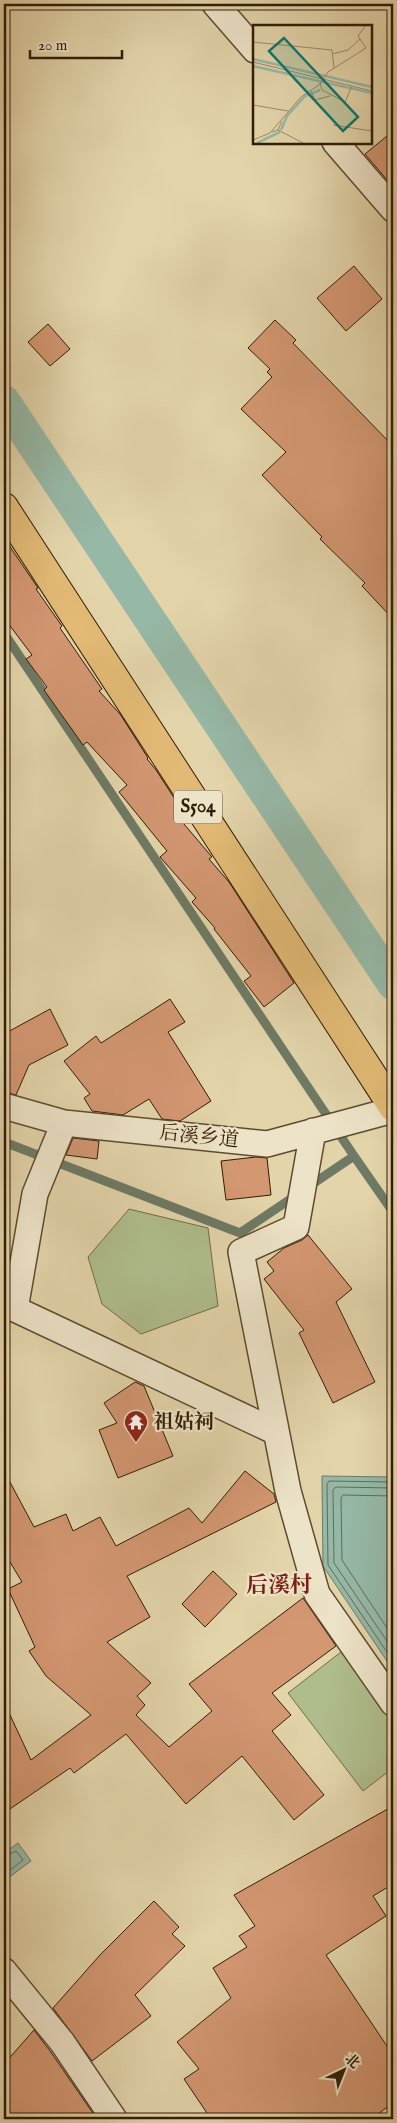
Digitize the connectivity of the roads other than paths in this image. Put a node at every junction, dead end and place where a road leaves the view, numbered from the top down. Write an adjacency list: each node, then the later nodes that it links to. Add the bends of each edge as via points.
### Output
1 (215, 4): 2 (street)
2 (253, 49)
3 (337, 144): 4 (street)
4 (393, 209)
5 (4, 506): 7 (main road, S504)
6 (4, 1106): 8 (street, 后溪乡道)
7 (393, 1108): 9 (street, 后溪乡道)
8 (64, 1123): 9 (street, 后溪乡道, via 267,1144); 10 (street, via 35,1194 15,1309)
9 (314, 1131): 10 (street, via 296,1227 241,1252)
10 (276, 1432): 11 (street, via 288,1491 317,1594)
11 (393, 1703)
12 (4, 1971): 13 (street, via 62,2042)
13 (114, 2119)

